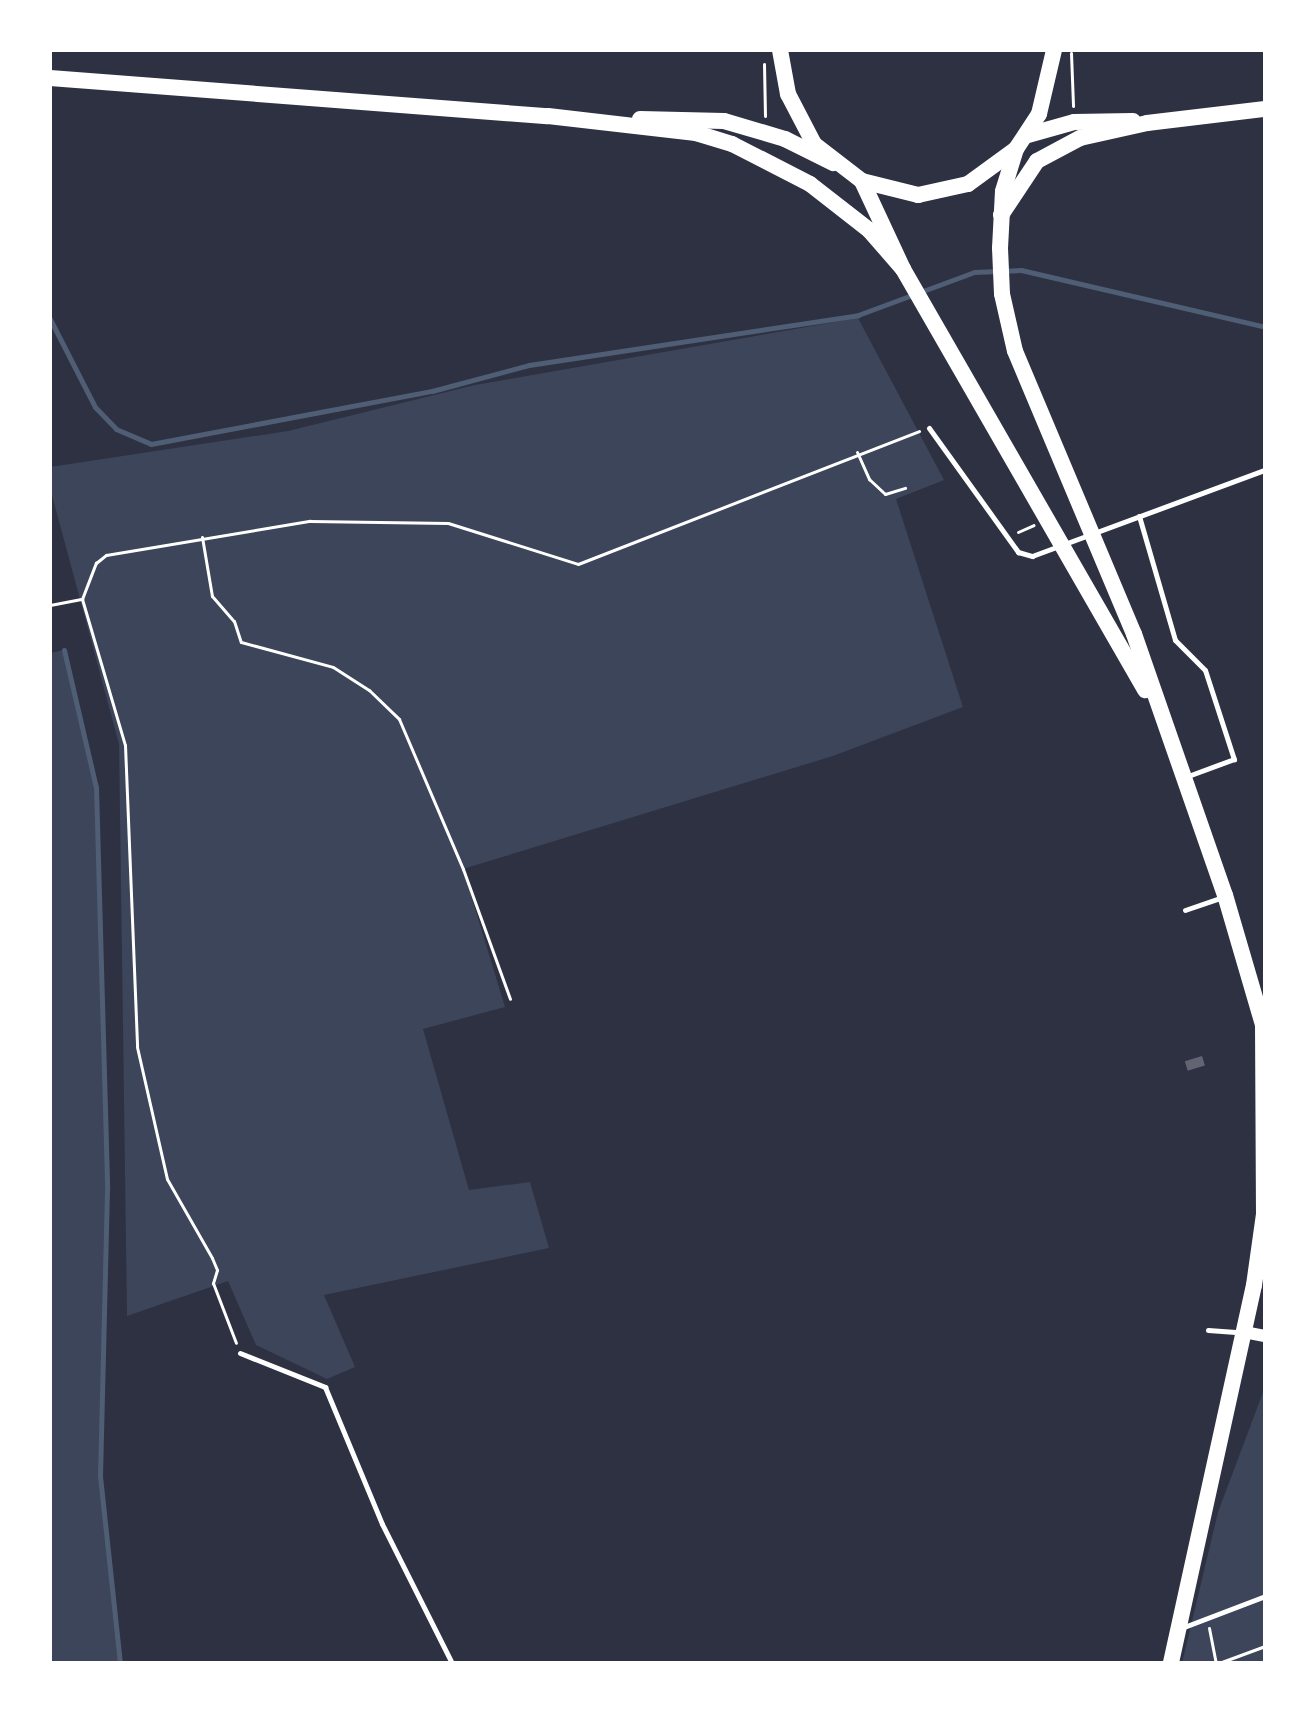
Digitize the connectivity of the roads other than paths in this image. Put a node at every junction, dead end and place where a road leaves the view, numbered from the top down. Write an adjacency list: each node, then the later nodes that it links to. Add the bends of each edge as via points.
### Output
1 (780, 50): 9 (main road, via 800,125)
2 (1054, 50): 7 (main road, via 1045,99)
3 (50, 78): 5 (main road)
4 (1265, 109): 6 (main road)
5 (618, 122): 9 (main road, via 654,117 724,121 785,139); 12 (main road, via 696,133 786,170 841,206)
6 (1147, 123): 7 (main road, via 1074,122); 11 (main road, via 1051,151 1015,188)
7 (1028, 135): 8 (main road)
8 (1016, 149): 10 (main road, via 993,171 938,194 890,192); 11 (main road)
9 (833, 163): 10 (main road)
10 (862, 181): 12 (main road)
11 (1001, 215): 16 (main road, via 1002,294 1015,351)
12 (905, 273): 17 (main road)
13 (929, 428): 17 (lane, via 1018,552 1032,556)
14 (1265, 470): 15 (lane)
15 (1139, 516): 16 (lane); 19 (lane, via 1175,640 1205,670 1234,759)
16 (1093, 537): 17 (lane); 18 (main road, via 1134,634)
17 (1060, 549): 18 (main road)
18 (1155, 704): 19 (main road)
19 (1183, 778): 20 (main road)
20 (1225, 895): 21 (lane); 22 (main road, via 1263,1025)
21 (1185, 910)
22 (1265, 1153): 24 (main road, via 1264,1214)
23 (1208, 1330): 24 (lane)
24 (1244, 1332): 25 (street); 28 (main road)
25 (1265, 1336)
26 (240, 1353): 29 (lane, via 325,1387 382,1524)
27 (1265, 1596): 28 (lane)
28 (1179, 1628): 30 (main road)
29 (452, 1663)
30 (1171, 1663)

